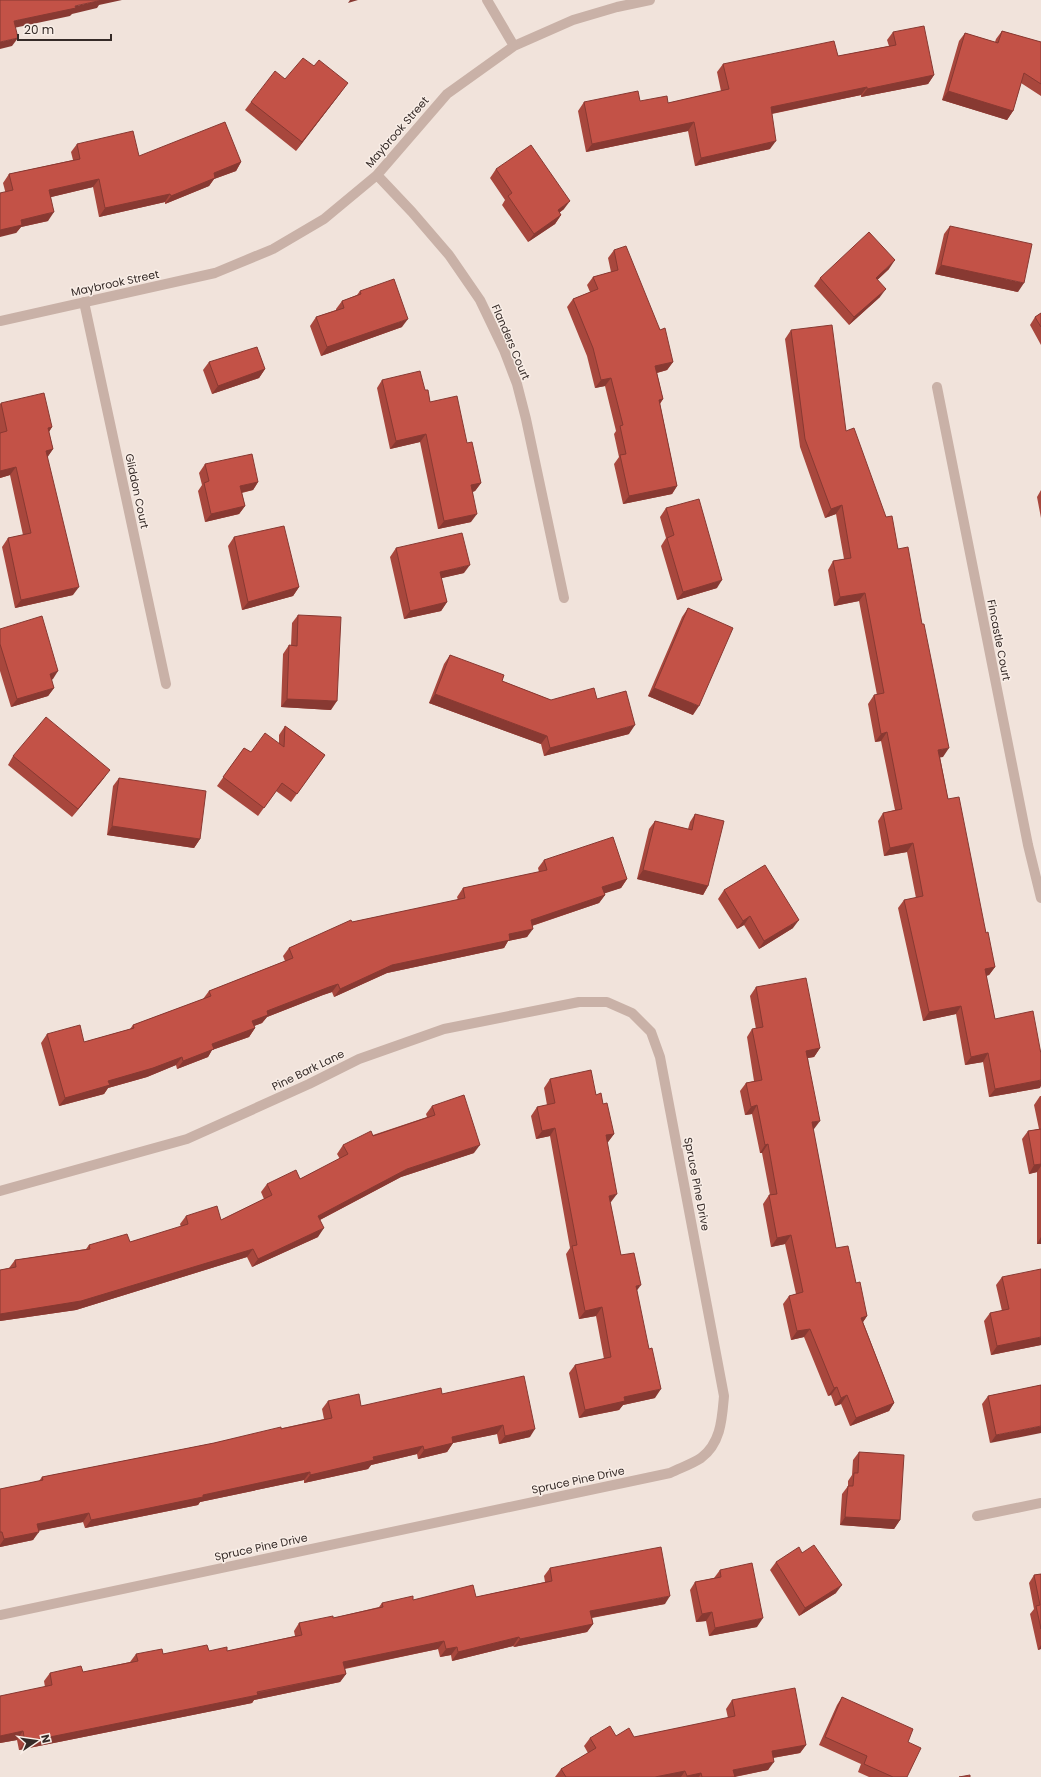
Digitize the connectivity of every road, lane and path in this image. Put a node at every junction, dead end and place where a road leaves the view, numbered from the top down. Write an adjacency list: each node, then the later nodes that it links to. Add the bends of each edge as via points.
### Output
1 (487, 0): 3 (street)
2 (650, 0): 3 (street, Maybrook Street, via 573,20)
3 (514, 46): 4 (street, Maybrook Street, via 447,94)
4 (377, 175): 5 (street, Maybrook Street, via 324,219 273,249 215,273); 8 (street, Flanders Court, via 449,255 480,300 504,350 517,384 526,419)
5 (84, 302): 6 (street, Maybrook Street); 9 (street, Gliddon Court)
6 (0, 321)
7 (937, 387): 10 (street, Fincastle Court, via 1028,845)
8 (564, 598)
9 (166, 684)
10 (1041, 898)
11 (632, 1013): 12 (street, Pine Bark Lane, via 607,1002 579,1002 444,1029 359,1059 187,1139); 15 (street, Spruce Pine Drive, via 651,1032 660,1057 724,1396 720,1430 713,1445 701,1458 670,1473)
12 (0, 1191)
13 (1041, 1503): 14 (street)
14 (978, 1516)
15 (0, 1615)

